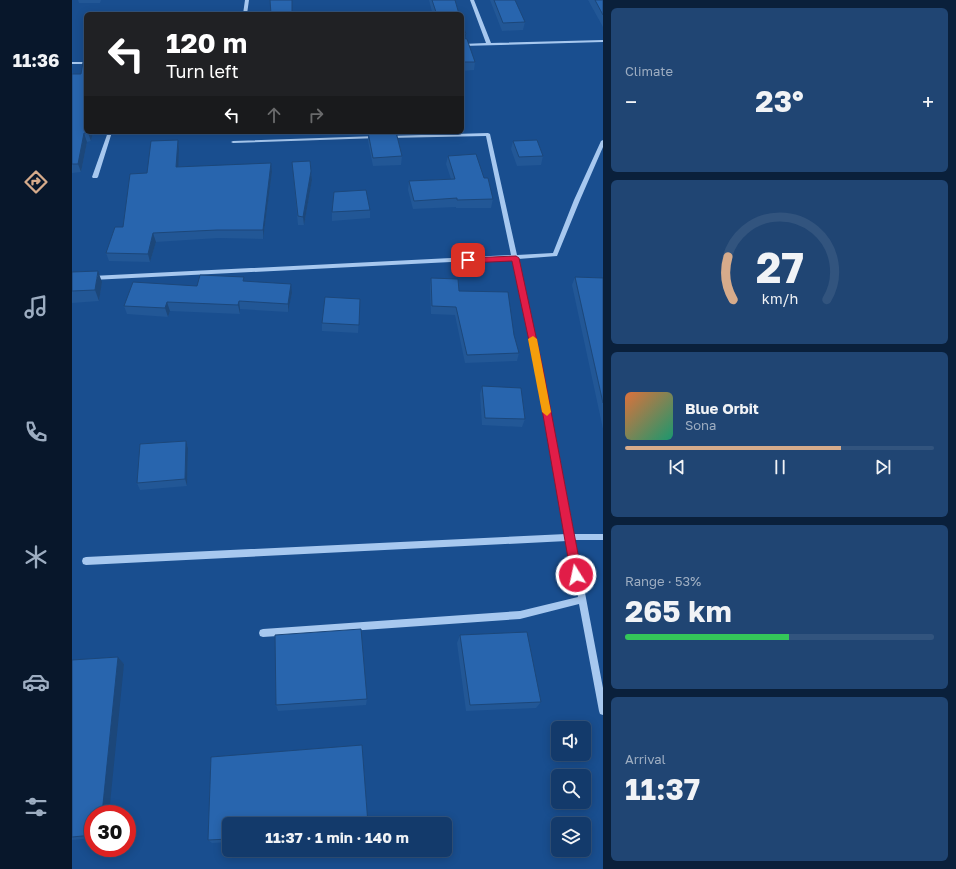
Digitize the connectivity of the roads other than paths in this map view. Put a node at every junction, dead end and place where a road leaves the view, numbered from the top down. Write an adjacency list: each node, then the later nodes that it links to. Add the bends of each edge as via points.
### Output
1 (247, 0): 3 (street)
2 (472, 0): 5 (street)
3 (245, 12)
4 (603, 41): 5 (street)
5 (489, 44): 6 (street)
6 (464, 45)
7 (72, 63): 8 (street)
8 (84, 63)
9 (109, 134): 12 (street)
10 (603, 141): 13 (street, via 555,255)
11 (233, 142): 13 (street, via 488,134)
12 (95, 177)
13 (516, 258): 14 (street); 15 (street)
14 (88, 279)
15 (570, 537): 16 (street); 17 (street); 18 (street)
16 (603, 537)
17 (86, 561)
18 (581, 600): 19 (street, via 520,615); 20 (street)
19 (263, 633)
20 (603, 711)

